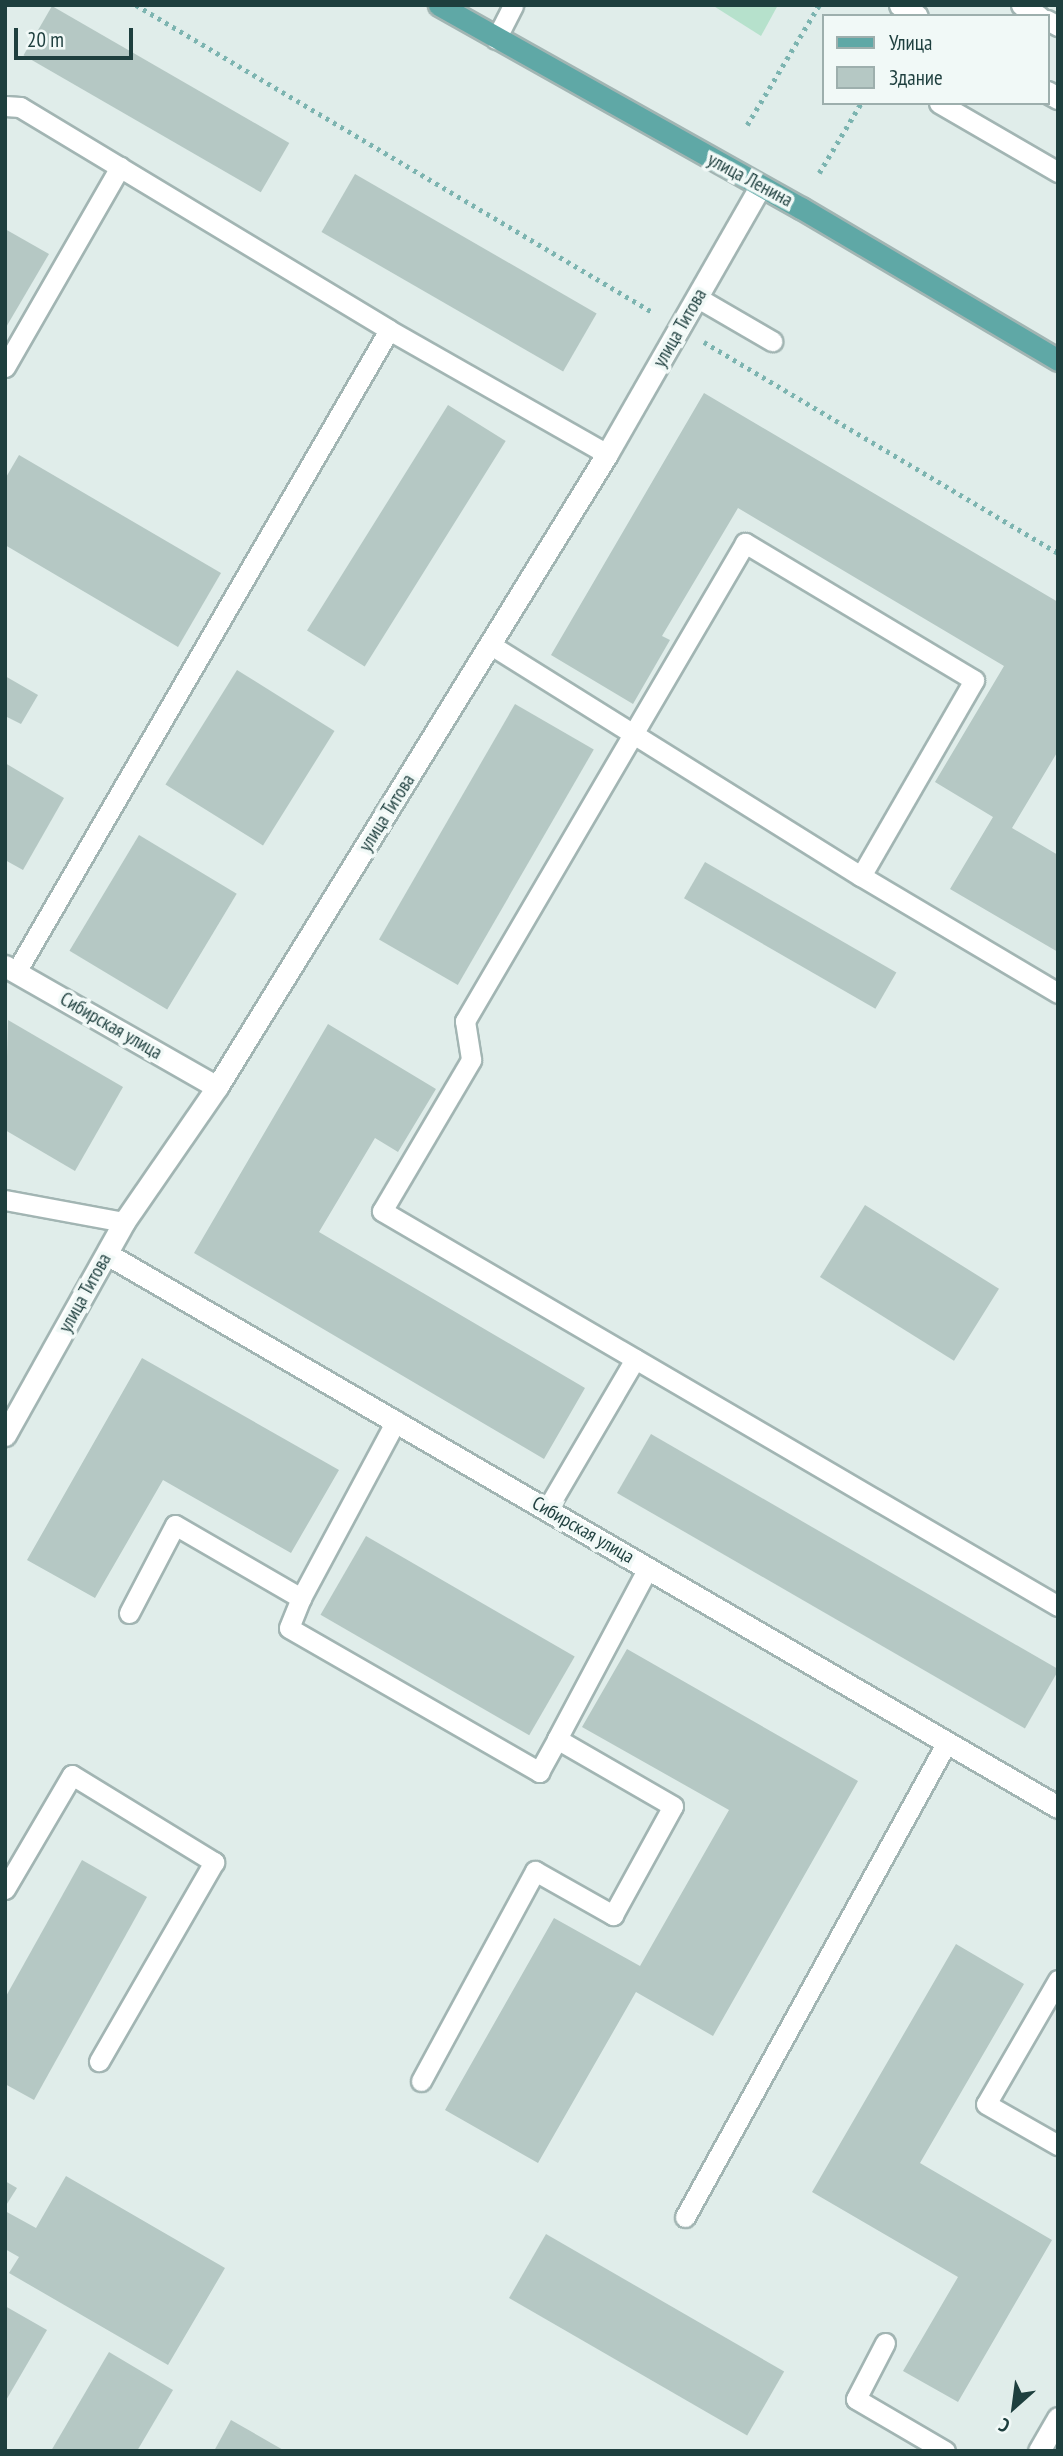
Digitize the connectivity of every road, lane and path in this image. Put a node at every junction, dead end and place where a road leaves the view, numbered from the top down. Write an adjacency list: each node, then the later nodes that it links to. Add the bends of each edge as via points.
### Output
1 (136, 5): 15 (path)
2 (439, 5): 5 (main road, улица Ленина)
3 (513, 5): 5 (lane)
4 (819, 5): 9 (path)
5 (496, 39): 13 (main road, улица Ленина)
6 (860, 105): 12 (path)
7 (942, 105): 11 (lane)
8 (5, 106): 10 (lane, via 20,107)
9 (747, 125)
10 (120, 167): 16 (lane); 19 (lane)
11 (1058, 172)
12 (819, 173)
13 (760, 187): 14 (street, улица Титова); 18 (main road, улица Ленина)
14 (698, 298): 15 (street, улица Титова); 17 (lane)
15 (680, 329): 20 (street, улица Титова); 21 (path)
16 (389, 330): 20 (lane); 25 (lane)
17 (772, 341)
18 (1058, 360)
19 (5, 367)
20 (607, 454): 22 (street, улица Титова)
21 (1058, 553)
22 (491, 645): 23 (lane); 27 (street, улица Титова)
23 (631, 736): 24 (lane); 24 (lane, via 745,543 974,680); 31 (lane, via 465,1021 471,1060 382,1211)
24 (861, 876): 26 (lane)
25 (11, 969): 27 (street, Сибирская улица)
26 (1058, 993)
27 (217, 1087): 29 (street, улица Титова)
28 (5, 1200): 29 (lane)
29 (124, 1222): 30 (street, улица Титова)
30 (107, 1254): 32 (street, Сибирская улица); 33 (street, улица Титова)
31 (635, 1359): 34 (lane); 37 (lane)
32 (396, 1421): 34 (street, Сибирская улица); 36 (lane)
33 (5, 1435)
34 (547, 1509): 35 (street, Сибирская улица)
35 (648, 1568): 39 (lane); 40 (street, Сибирская улица)
36 (301, 1598): 38 (lane, via 175,1525); 39 (lane, via 289,1628 539,1772)
37 (1058, 1606)
38 (129, 1613)
39 (557, 1739): 45 (lane, via 673,1806 613,1915 535,1871)
40 (947, 1742): 41 (street, Сибирская улица); 47 (lane)
41 (1058, 1807)
42 (5, 1889): 44 (lane, via 72,1775 214,1863)
43 (1058, 1980): 46 (lane, via 986,2104)
44 (99, 2061)
45 (422, 2081)
46 (1058, 2145)
47 (685, 2217)
48 (885, 2343): 50 (lane, via 856,2399)
49 (1058, 2418): 51 (street)
50 (945, 2451)
51 (1039, 2451)

